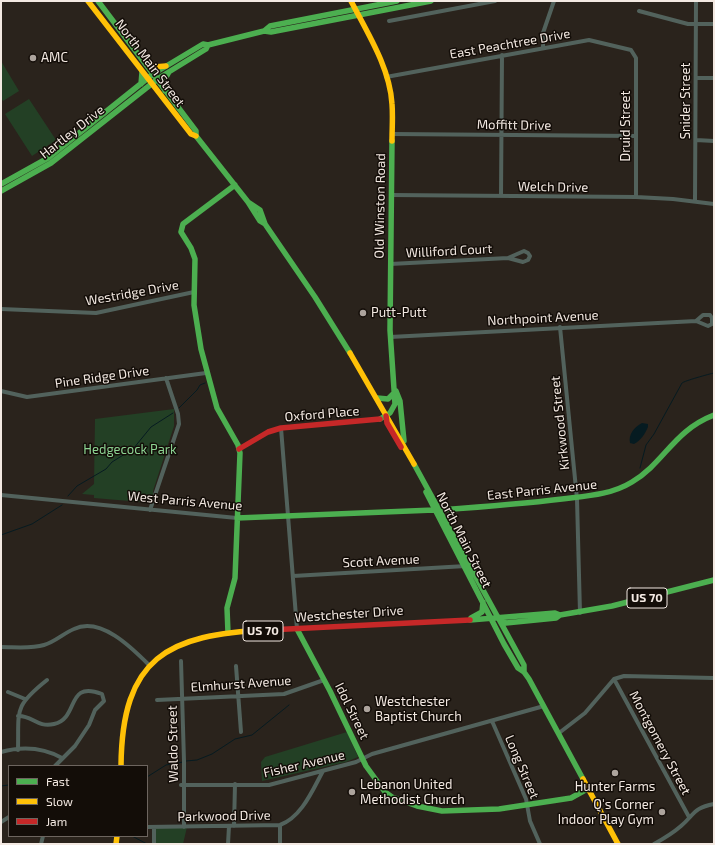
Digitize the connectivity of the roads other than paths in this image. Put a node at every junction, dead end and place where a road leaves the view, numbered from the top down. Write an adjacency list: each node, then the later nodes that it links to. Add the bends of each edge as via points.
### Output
1 (88, 1): 21 (main road, North Main Street)
2 (98, 1): 19 (main road, North Main Street)
3 (350, 1): 9 (main road, Old Winston Road)
4 (397, 1): 9 (main road)
5 (431, 1): 11 (main road)
6 (495, 1): 12 (street)
7 (554, 1): 16 (street, via 543,33)
8 (696, 1): 13 (street, Snider Street)
9 (355, 9): 11 (main road, Old Winston Road); 15 (main road, via 270,26)
10 (639, 11): 13 (street)
11 (358, 15): 15 (main road, via 271,32); 23 (main road, Old Winston Road, via 380,58)
12 (389, 21)
13 (696, 24): 14 (street); 24 (street, Snider Street)
14 (714, 24)
15 (264, 31): 20 (main road, via 208,45 206,49)
16 (543, 48): 17 (street, East Peachtree Drive, via 589,40 631,50); 18 (street, East Peachtree Drive)
17 (635, 55): 35 (street, Druid Street)
18 (502, 56): 23 (street, East Peachtree Drive); 33 (street)
19 (142, 59): 20 (main road, via 154,67); 22 (main road, North Main Street)
20 (167, 69): 22 (main road); 26 (main road); 29 (main road)
21 (141, 71): 27 (main road, North Main Street); 28 (main road)
22 (154, 74): 26 (main road, North Main Street); 27 (main road)
23 (386, 77): 32 (main road, Old Winston Road, via 392,103)
24 (696, 78): 25 (street); 36 (street, Snider Street)
25 (714, 78)
26 (157, 80): 27 (main road); 29 (main road, North Main Street)
27 (150, 81): 28 (main road, Hartley Drive); 30 (main road, North Main Street); 40 (main road, Hartley Drive, via 52,163)
28 (141, 84): 38 (main road, Hartley Drive, via 48,158)
29 (165, 91): 31 (main road, North Main Street)
30 (183, 124): 31 (main road); 34 (main road, North Main Street)
31 (190, 124): 34 (main road, North Main Street, via 196,131)
32 (392, 134): 33 (street, Moffitt Drive); 41 (main road, Old Winston Road)
33 (501, 135): 35 (street, Moffitt Drive); 42 (street)
34 (196, 136): 39 (main road, North Main Street)
35 (636, 136): 43 (street, Druid Street)
36 (696, 140): 37 (street); 44 (street, Snider Street)
37 (714, 141)
38 (1, 184)
39 (235, 184): 45 (main road, North Main Street); 50 (main road, via 184,224 181,232 194,256)
40 (1, 191)
41 (391, 195): 42 (street, Welch Drive); 49 (main road, Old Winston Road)
42 (501, 196): 43 (street, Welch Drive)
43 (636, 197): 44 (street, Welch Drive)
44 (695, 201): 46 (street, Welch Drive)
45 (250, 204): 47 (main road, North Main Street); 47 (main road, North Main Street, via 258,218)
46 (714, 204)
47 (265, 221): 59 (main road, North Main Street, via 316,297)
48 (508, 258): 48 (street, Williford Court, via 524,251 530,256 523,262); 49 (street, Williford Court)
49 (390, 264): 54 (main road, Old Winston Road)
50 (194, 292): 51 (street, Westridge Drive, via 96,313); 55 (main road, via 197,330)
51 (1, 309)
52 (696, 321): 53 (street, Northpoint Avenue)
53 (560, 327): 54 (street, Northpoint Avenue); 66 (street, Kirkwood Street)
54 (390, 337): 58 (main road, Old Winston Road)
55 (206, 373): 56 (street, Pine Ridge Drive); 64 (main road, via 217,408)
56 (166, 378): 57 (street, Pine Ridge Drive, via 27,396); 67 (street, via 179,424)
57 (1, 391)
58 (396, 391): 59 (main road, via 388,399); 61 (main road, Old Winston Road, via 395,404); 63 (main road, via 400,401)
59 (377, 398): 61 (main road, North Main Street)
60 (714, 415): 66 (main road, East Parris Avenue, via 683,432 632,482 608,493)
61 (386, 416): 62 (main road, Oxford Place, via 365,422); 63 (main road, North Main Street); 68 (main road, North Main Street, via 387,423)
62 (281, 428): 64 (main road, Oxford Place); 69 (street, Idol Street)
63 (405, 447): 68 (main road, North Main Street)
64 (239, 448): 70 (main road)
65 (1, 494): 67 (street, West Parris Avenue)
66 (577, 499): 68 (main road, East Parris Avenue); 76 (street, Kirkwood Street)
67 (150, 510): 70 (street, West Parris Avenue)
68 (437, 510): 69 (main road, West Parris Avenue); 71 (main road, North Main Street); 72 (main road, North Main Street)
69 (288, 516): 70 (main road, West Parris Avenue); 73 (street, Idol Street)
70 (237, 518): 82 (main road, via 235,578 227,608)
71 (470, 565): 72 (street, Scott Avenue); 78 (main road, North Main Street)
72 (463, 567): 73 (street, Scott Avenue); 75 (main road, North Main Street)
73 (293, 576): 81 (street, Idol Street)
74 (714, 580): 76 (main road, US 70)
75 (482, 600): 78 (main road, North Main Street); 79 (main road, via 483,610 479,615)
76 (580, 613): 77 (main road, US 70)
77 (560, 615): 78 (main road, US 70, via 555,613 504,616); 80 (main road, US 70, via 556,618)
78 (495, 619): 79 (main road, Westchester Drive / US 70); 80 (main road, US 70, via 506,623); 83 (main road, North Main Street); 88 (main road, North Main Street, via 518,668)
79 (457, 621): 81 (main road, Westchester Drive / US 70, via 415,621)
80 (527, 621): 83 (main road, via 513,625)
81 (296, 629): 82 (main road, Westchester Drive / US 70); 92 (main road, Idol Street)
82 (228, 633): 86 (main road, Westchester Drive / US 70, via 186,642)
83 (510, 639): 88 (main road, North Main Street, via 524,665)
84 (1, 647): 86 (street, via 44,645 74,628 89,627 120,638)
85 (181, 661): 96 (street, Waldo Street)
86 (150, 666): 108 (main road, Westchester Drive / US 70, via 136,684 126,704 122,723)
87 (236, 666): 94 (street)
88 (524, 672): 98 (main road, North Main Street)
89 (714, 678): 90 (street, via 624,676)
90 (614, 679): 102 (street, via 585,713); 115 (street, Montgomery Street)
91 (47, 680): 95 (street)
92 (324, 680): 94 (street, Elmhurst Avenue, via 289,693); 106 (main road, Idol Street)
93 (8, 692): 95 (street)
94 (237, 696): 96 (street, Elmhurst Avenue); 101 (street)
95 (25, 698): 99 (street)
96 (183, 699): 97 (street, Elmhurst Avenue); 111 (street, Waldo Street)
97 (157, 700)
98 (544, 706): 100 (street, Fisher Avenue); 102 (main road, North Main Street)
99 (18, 716): 103 (street); 105 (street, via 39,725 53,724 66,717 81,692 92,690 102,694 104,699 95,710 84,733)
100 (492, 721): 106 (street, Fisher Avenue, via 372,754); 114 (street, Long Street)
101 (241, 732)
102 (559, 733): 112 (main road, North Main Street)
103 (18, 750): 104 (street); 105 (street, via 48,750)
104 (1, 752)
105 (62, 758): 107 (street)
106 (363, 759): 109 (street, Fisher Avenue); 114 (main road, Idol Street, via 385,792 417,806 442,811)
107 (56, 765)
108 (121, 765)
109 (323, 771): 110 (street, Fisher Avenue, via 269,784); 116 (street, Parkwood Drive, via 304,804)
110 (235, 784): 111 (street, Fisher Avenue); 118 (street)
111 (182, 785): 121 (street, Waldo Street)
112 (589, 788): 114 (main road, Idol Street, via 571,798); 126 (main road, North Main Street)
113 (714, 804): 115 (street, via 703,806)
114 (529, 805): 125 (street, Long Street, via 530,821)
115 (689, 817): 127 (street, via 681,826)
116 (280, 825): 118 (street, Parkwood Drive); 124 (street)
117 (229, 826): 118 (street, Parkwood Drive); 121 (street, Parkwood Drive); 123 (street)
118 (234, 826)
119 (148, 827): 120 (street, Parkwood Drive)
120 (154, 827): 121 (street, Parkwood Drive); 122 (street)
121 (184, 827)
122 (154, 844)
123 (228, 844)
124 (280, 844)
125 (540, 844)
126 (618, 844)
127 (654, 844)

